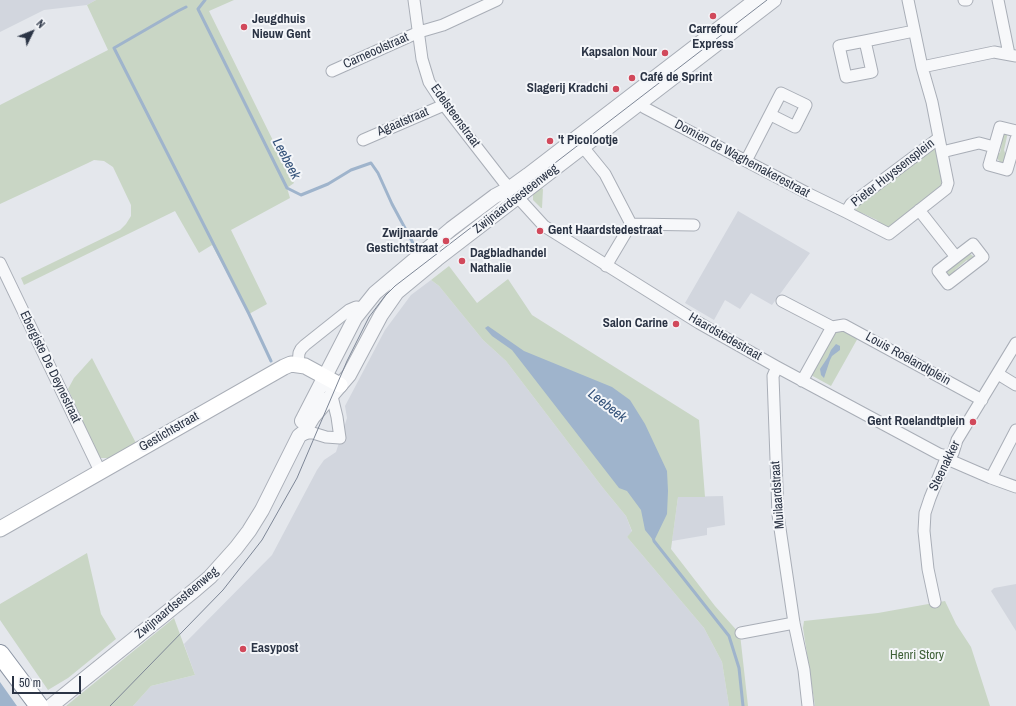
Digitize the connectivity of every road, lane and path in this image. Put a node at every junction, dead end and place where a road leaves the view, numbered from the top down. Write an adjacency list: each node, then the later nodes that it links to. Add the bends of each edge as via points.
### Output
1 (414, 0): 8 (street, Edelsteenstraat)
2 (497, 0): 8 (street, Carneoolstraat)
3 (756, 0): 24 (street, Zwijnaardsesteenweg)
4 (774, 0): 13 (street, Zwijnaardsesteenweg)
5 (908, 0): 7 (street)
6 (998, 0): 10 (street)
7 (914, 31): 9 (street); 11 (street)
8 (419, 32): 12 (street, Carneoolstraat); 14 (street, Edelsteenstraat, via 422,59 430,82)
9 (866, 41)
10 (1012, 55): 11 (street, via 994,52)
11 (922, 67): 17 (street)
12 (332, 71)
13 (641, 103): 20 (street, Zwijnaardsesteenweg); 23 (street, Domien de Waghemakerestraat, via 645,108)
14 (444, 105): 19 (street, Agaatstraat); 24 (street, Edelsteenstraat)
15 (771, 115): 23 (street)
16 (1016, 131): 21 (street, via 1000,126)
17 (939, 138): 22 (street, Pieter Huyssensplein); 26 (street, Pieter Huyssensplein, via 850,204)
18 (1016, 139): 21 (street, via 1007,170 989,165)
19 (363, 140)
20 (583, 147): 24 (street, Zwijnaardsesteenweg); 27 (street, via 605,174)
21 (994, 147): 22 (street, via 979,143)
22 (942, 152): 25 (street, Pieter Huyssensplein, via 948,183 946,189)
23 (746, 161): 26 (street, Domien de Waghemakerestraat)
24 (513, 193): 31 (street, Haardstedestraat, via 544,226); 33 (street, Zwijnaardsesteenweg, via 495,196 451,229 387,282); 42 (street, Zwijnaardsesteenweg, via 397,292 381,315 355,365)
25 (919, 210): 26 (street, Pieter Huyssensplein, via 889,234); 29 (street)
26 (846, 212)
27 (632, 224): 28 (street); 31 (street)
28 (694, 225)
29 (956, 257)
30 (0, 263): 47 (street, Ebergiste De Deynestraat)
31 (606, 266): 37 (street, Haardstedestraat)
32 (782, 301): 34 (street, Louis Roelandtplein)
33 (362, 308): 36 (street, via 349,310 305,345 299,353); 39 (street, Zwijnaardsesteenweg)
34 (832, 326): 40 (street); 43 (street, Louis Roelandtplein, via 844,325)
35 (1016, 343): 38 (street, Steenakker)
36 (298, 364): 39 (main road); 47 (main road, Gestichtstraat, via 291,364 276,371)
37 (777, 367): 40 (street, Haardstedestraat); 52 (street, Muilaardstraat, via 773,376 778,515)
38 (998, 374): 41 (street); 43 (street, Steenakker)
39 (325, 376): 42 (main road); 45 (street, Zwijnaardsesteenweg, via 298,430)
40 (802, 381): 46 (street, Haardstedestraat)
41 (1016, 385)
42 (336, 390): 45 (street, Zwijnaardsesteenweg); 45 (street, via 340,438 313,433)
43 (982, 400): 46 (street, Steenakker, via 957,440 953,452)
44 (1016, 430): 48 (street)
45 (299, 436): 56 (street, Zwijnaardsesteenweg, via 258,516 245,537 220,566 196,589)
46 (947, 456): 48 (street, Haardstedestraat, via 954,462); 51 (street, Steenakker, via 932,491 924,531)
47 (100, 472): 50 (main road, Gestichtstraat)
48 (991, 478): 49 (street, Haardstedestraat)
49 (1016, 487)
50 (0, 529)
51 (935, 602)
52 (794, 623): 53 (street); 57 (street, Muilaardstraat, via 804,670)
53 (741, 632)
54 (0, 654): 55 (highway)
55 (40, 706)
56 (51, 706)
57 (808, 706)

